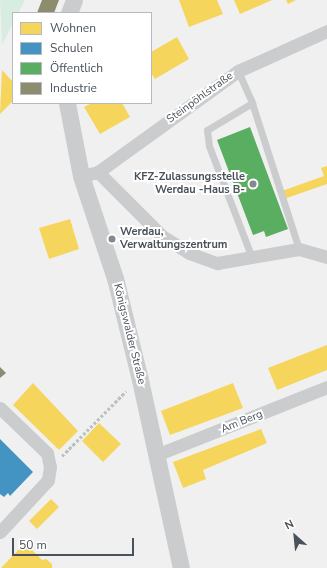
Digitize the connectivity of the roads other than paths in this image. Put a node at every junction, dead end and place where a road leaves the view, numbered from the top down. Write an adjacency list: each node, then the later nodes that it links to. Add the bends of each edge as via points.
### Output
1 (74, 0): 2 (street)
2 (69, 12)
3 (327, 31): 4 (street, Steinpöhlstraße)
4 (238, 71): 5 (lane); 7 (street, Steinpöhlstraße)
5 (252, 103): 9 (lane); 11 (lane, via 207,130 209,146)
6 (67, 104): 8 (street, Königswalder Straße)
7 (98, 172): 8 (street, Steinpöhlstraße); 11 (street, via 162,236 189,253 217,263)
8 (81, 176): 14 (street, Königswalder Straße, via 115,278)
9 (299, 249): 10 (street); 11 (street)
10 (327, 257)
11 (252, 258)
12 (327, 387): 14 (street, Am Berg)
13 (0, 408): 15 (street, via 47,453 50,467 48,480)
14 (156, 455): 16 (street, Königswalder Straße)
15 (0, 532)
16 (181, 568)

